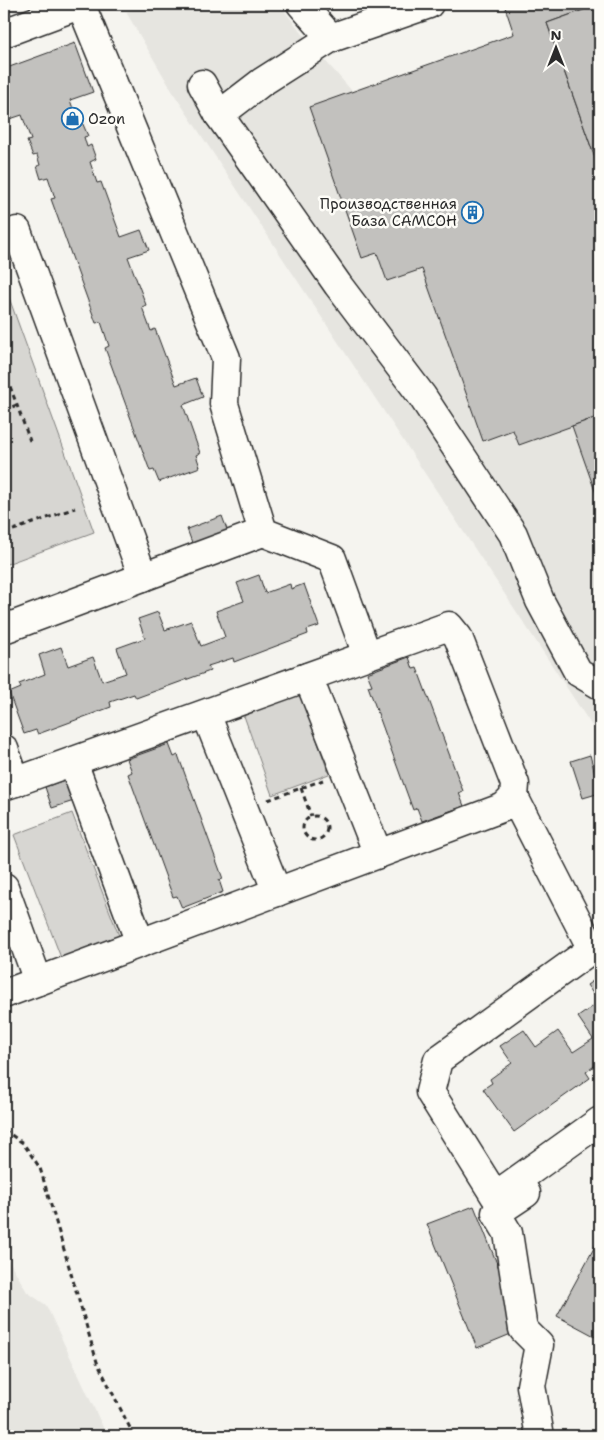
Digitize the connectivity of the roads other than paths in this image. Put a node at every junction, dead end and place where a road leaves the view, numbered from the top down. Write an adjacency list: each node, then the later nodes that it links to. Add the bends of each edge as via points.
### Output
1 (82, 4): 4 (lane); 9 (lane, via 226,358 224,404)
2 (302, 4): 5 (lane)
3 (429, 4): 5 (lane)
4 (4, 33)
5 (331, 38): 7 (lane, via 262,82)
6 (202, 84): 7 (lane)
7 (219, 115): 14 (lane, via 338,286 422,396 514,534 540,601 578,672)
8 (17, 231): 10 (lane)
9 (263, 532): 10 (lane); 12 (lane, via 332,559)
10 (143, 577): 11 (lane)
11 (4, 629)
12 (367, 656): 13 (lane); 19 (lane, via 449,626 458,637 515,784)
13 (308, 677): 15 (lane); 20 (lane)
14 (600, 684)
15 (206, 714): 17 (lane); 22 (lane)
16 (4, 749): 18 (lane)
17 (73, 762): 18 (lane); 23 (lane)
18 (10, 784)
19 (514, 797): 20 (lane, via 504,807); 24 (lane)
20 (378, 854): 22 (lane)
21 (4, 887): 25 (lane)
22 (277, 892): 23 (lane)
23 (140, 943): 25 (lane)
24 (596, 946): 27 (lane, via 438,1060 430,1092 495,1196)
25 (38, 981): 26 (lane)
26 (4, 994)
27 (600, 1121)
28 (600, 1145): 29 (lane, via 496,1213 508,1233 523,1329 539,1345 531,1386)
29 (540, 1436)

